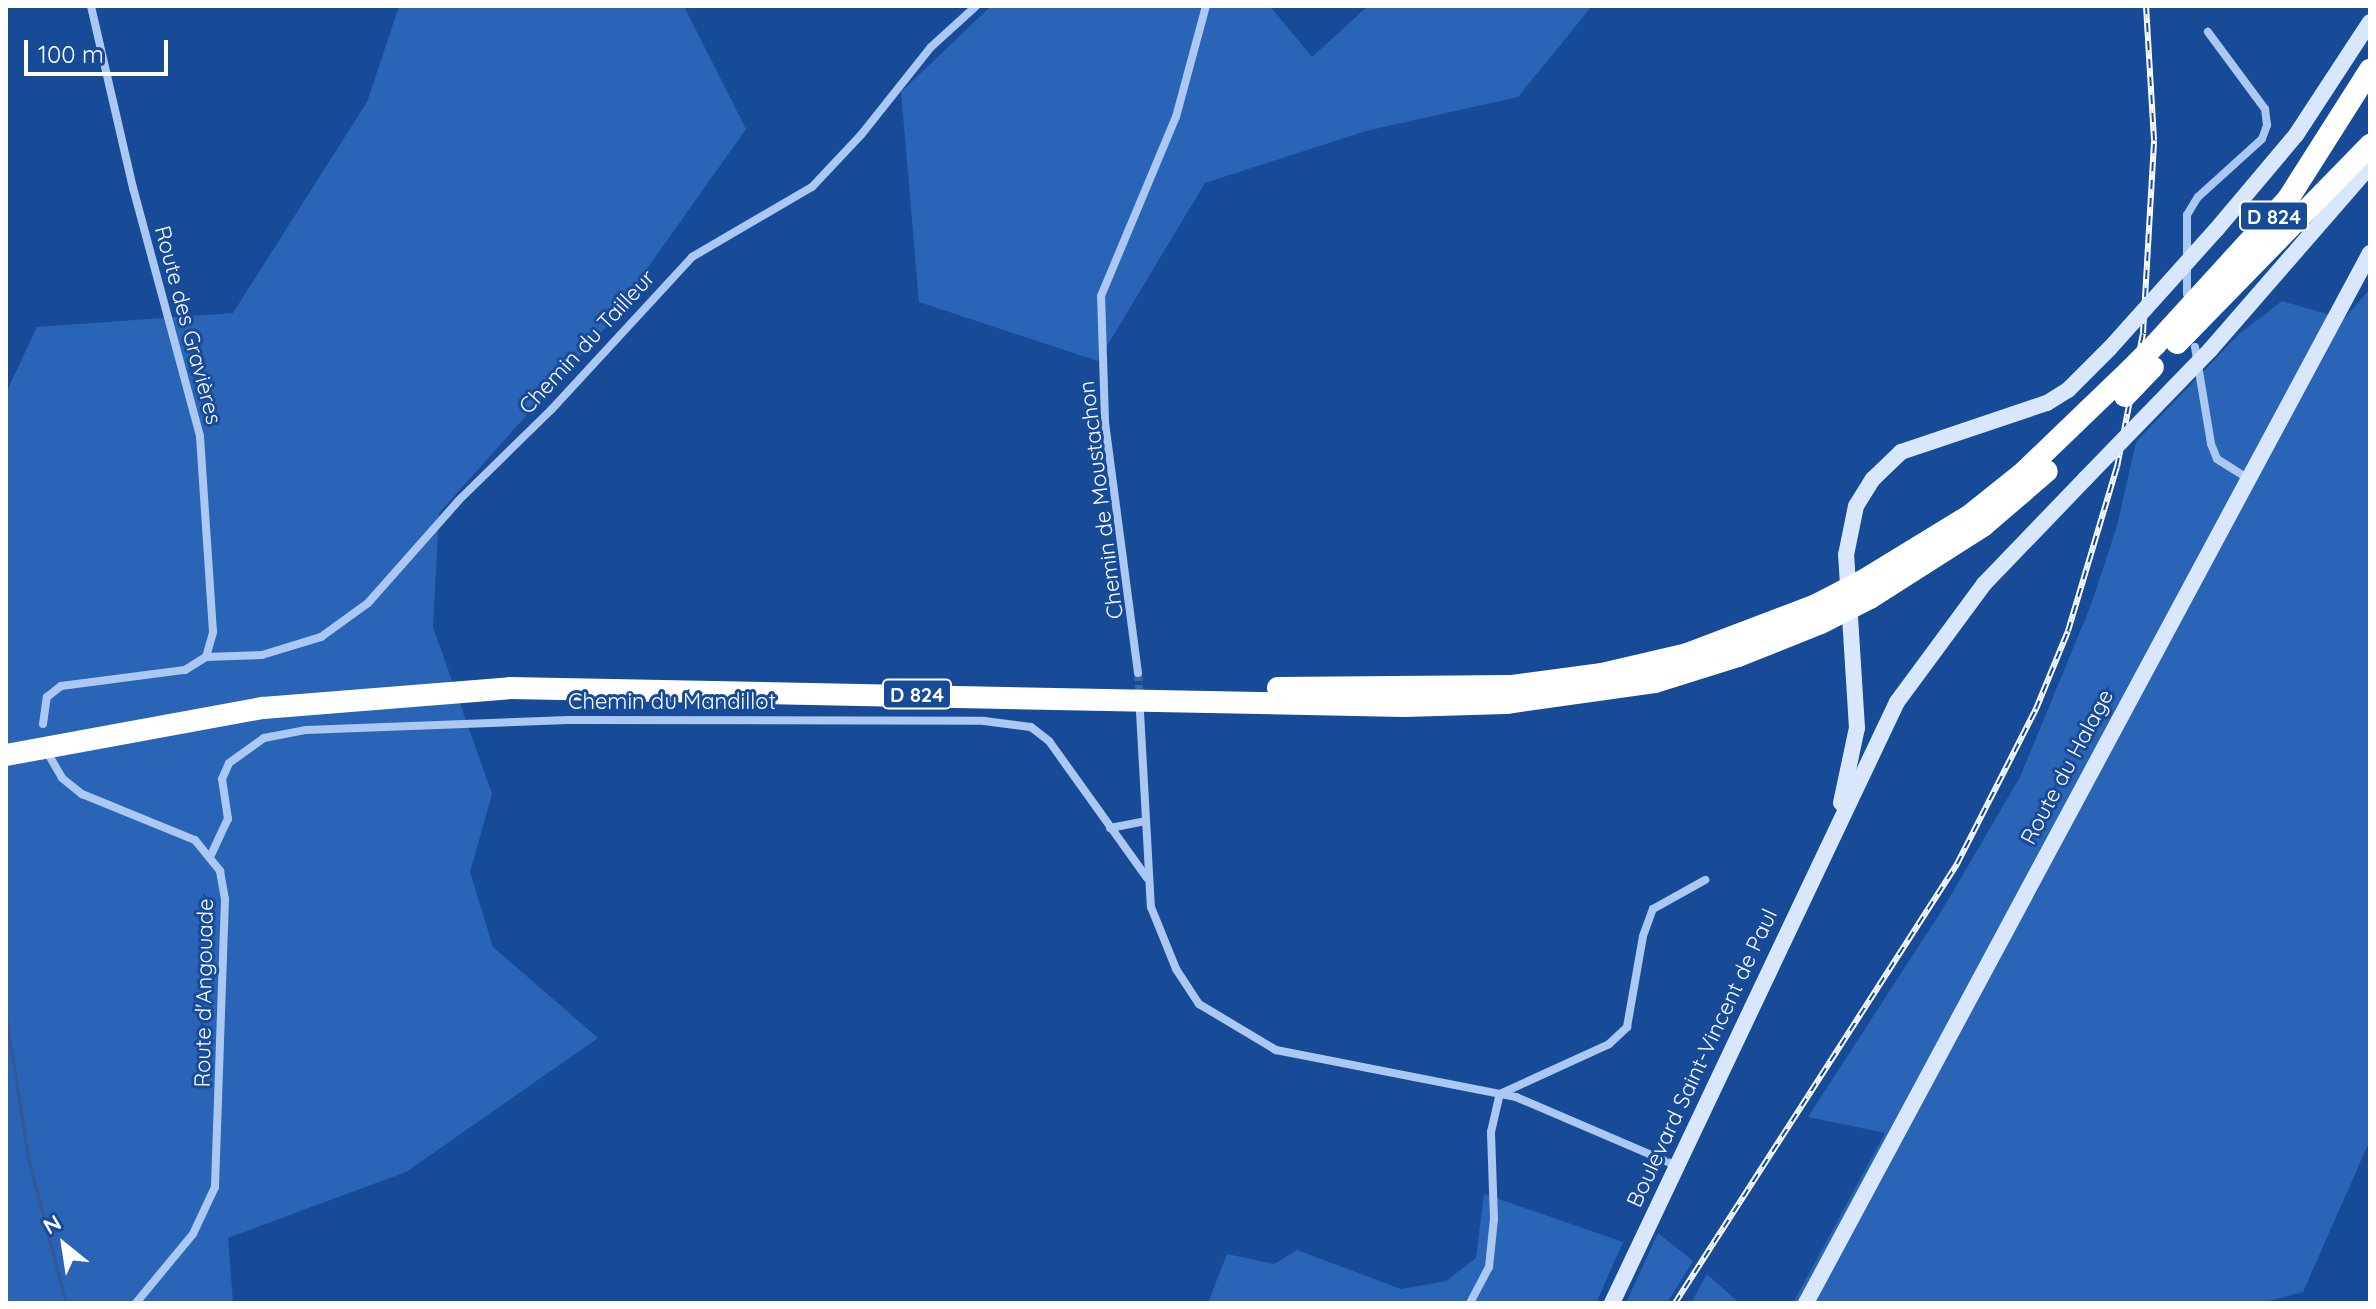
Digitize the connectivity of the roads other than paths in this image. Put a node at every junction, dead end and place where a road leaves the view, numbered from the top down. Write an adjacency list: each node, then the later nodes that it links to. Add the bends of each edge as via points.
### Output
1 (91, 6): 18 (street, Route des Gravières, via 200,436 213,632)
2 (976, 6): 18 (street, Chemin du Tailleur, via 931,47 812,187 692,257 368,603 321,637 262,655)
3 (1206, 6): 19 (street, Chemin de Moustachon, via 1176,117 1101,296 1105,421)
4 (2370, 22): 27 (main road, bridge, via 2296,135 2068,390 2047,403 1901,452 1873,479 1856,506 1846,555 1857,728)
5 (2208, 32): 13 (street, via 2265,109 2267,125 2262,139 2198,197 2187,215)
6 (2370, 51): 12 (highway, via 2325,129)
7 (2370, 70): 12 (highway, D 824, via 2288,199)
8 (2370, 97): 14 (highway, D 824, via 2290,219)
9 (2370, 145): 14 (highway)
10 (2370, 166): 14 (main road)
11 (2370, 253): 15 (main road, Route du Halage)
12 (2234, 261): 14 (highway, D 824)
13 (2187, 294)
14 (2178, 350): 15 (street, via 2217,459); 16 (highway, D 824, bridge, via 2008,507); 16 (highway, D 824, bridge, via 2128,372 1991,499); 27 (main road, bridge, via 2085,479 1984,584 1925,658)
15 (2246, 477): 36 (main road, Route du Halage)
16 (1868, 588): 17 (highway, D 824, bridge)
17 (1819, 614): 22 (highway, D 824, via 1602,674 1512,686 1349,689 506,674 384,680 253,695); 23 (highway, D 824, via 1738,656 1655,682 1506,703 1404,706 510,688 263,708)
18 (206, 657): 21 (street, via 185,670 61,686 47,697)
19 (1138, 673)
20 (1140, 712): 25 (street)
21 (43, 724)
22 (6, 740)
23 (6, 755)
24 (50, 757): 28 (street, via 62,778 82,794 171,828)
25 (1145, 821): 26 (street); 29 (street)
26 (1110, 828): 28 (street, Chemin du Mandillot, via 1049,741 1031,727 1011,722 568,720 306,730 264,738 229,763 222,779 228,819); 29 (street, Chemin du Mandillot)
27 (1832, 831): 32 (main road, Boulevard Saint-Vincent de Paul)
28 (211, 855): 33 (street, Route d'Angouade, via 225,899 215,1187 193,1234)
29 (1147, 878): 31 (street, via 1151,907 1176,969 1199,1004 1229,1025 1276,1050)
30 (1705, 880): 31 (street, via 1653,909 1627,1027 1609,1044)
31 (1500, 1094): 32 (street); 34 (street, via 1491,1132 1494,1219 1489,1267)
32 (1677, 1166): 35 (main road, Boulevard Saint-Vincent de Paul)
33 (136, 1303)
34 (1470, 1303)
35 (1612, 1303)
36 (1806, 1303)

